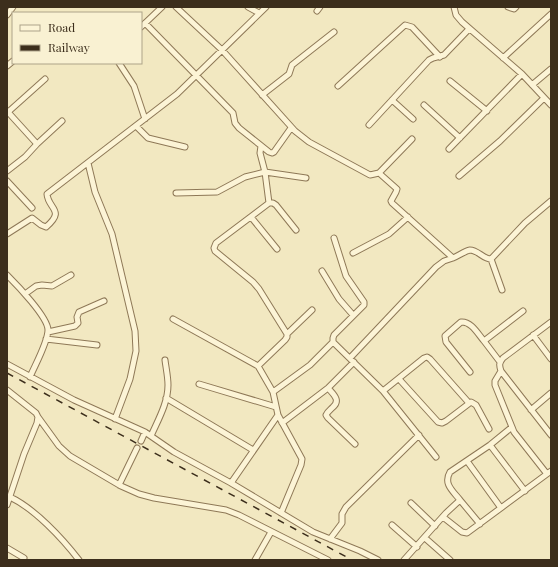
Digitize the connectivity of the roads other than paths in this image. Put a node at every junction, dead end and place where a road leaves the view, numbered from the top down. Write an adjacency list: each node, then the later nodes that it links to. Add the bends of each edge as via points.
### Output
1 (13, 7): 11 (street)
2 (162, 7): 12 (street)
3 (176, 7): 16 (street)
4 (248, 7): 9 (street)
5 (266, 7): 9 (street)
6 (454, 7): 14 (street, via 456,15)
7 (508, 7): 8 (street)
8 (516, 7)
9 (259, 13): 16 (street)
10 (551, 14): 18 (street)
11 (7, 15)
12 (145, 23): 13 (street); 22 (street)
13 (142, 26)
14 (469, 28): 17 (street); 18 (street)
15 (334, 32): 27 (street, via 292,65 289,74)
16 (222, 50): 22 (street); 27 (street)
17 (440, 57): 26 (street, via 412,27 405,25); 29 (street, via 429,60)
18 (503, 58): 21 (street)
19 (120, 64): 34 (street, via 134,86)
20 (551, 69): 25 (street)
21 (522, 74): 25 (street); 32 (street)
22 (197, 75): 34 (street); 43 (street, via 233,113 239,128)
23 (45, 79): 33 (street)
24 (450, 81): 32 (street)
25 (532, 85): 28 (street)
26 (338, 86)
27 (262, 95): 39 (street)
28 (544, 98): 31 (street); 50 (street)
29 (392, 100): 35 (street); 37 (street)
30 (424, 105): 40 (street)
31 (551, 105)
32 (487, 111): 40 (street)
33 (7, 112): 42 (street)
34 (145, 119): 38 (street)
35 (414, 119)
36 (62, 121): 42 (street)
37 (369, 125)
38 (136, 126): 44 (street, via 148,138); 46 (street)
39 (291, 128): 43 (street, via 272,154); 49 (street, via 309,142 370,175)
40 (460, 138): 45 (street)
41 (412, 139): 49 (street)
42 (37, 144): 47 (street)
43 (261, 146): 48 (street, via 260,153)
44 (185, 147)
45 (449, 149)
46 (88, 163): 60 (street, via 47,194 56,213 46,227 32,218); 107 (street, via 95,192 112,234 135,331 136,351 130,379)
47 (7, 171)
48 (265, 172): 51 (street); 53 (street, via 245,177 217,192); 55 (street)
49 (379, 173): 58 (street, via 397,189 391,201)
50 (459, 176)
51 (306, 178)
52 (7, 181): 56 (street)
53 (176, 193)
54 (551, 201): 65 (street, via 525,223)
55 (270, 203): 57 (street); 59 (street, via 276,205)
56 (32, 208)
57 (252, 217): 62 (street); 78 (street, via 216,243 214,248 259,289)
58 (408, 217): 63 (street, via 389,234); 64 (street)
59 (296, 230)
60 (7, 234)
61 (334, 238): 74 (street, via 346,276 364,302)
62 (277, 249)
63 (353, 253)
64 (453, 258): 65 (street, via 469,250); 84 (street, via 436,267)
65 (491, 259): 69 (street)
66 (322, 271): 74 (street, via 339,299)
67 (7, 275): 70 (street)
68 (71, 275): 70 (street, via 52,286 36,286)
69 (502, 290)
70 (25, 294): 77 (street, via 46,321)
71 (104, 301): 77 (street, via 79,312 78,323 75,326)
72 (312, 310): 78 (street)
73 (523, 311): 81 (street)
74 (353, 315): 82 (street, via 334,334)
75 (173, 319): 90 (street)
76 (551, 322): 79 (street)
77 (48, 332): 80 (street)
78 (287, 334): 90 (street, via 285,340)
79 (533, 335): 85 (street); 88 (street)
80 (46, 339): 83 (street); 93 (street)
81 (484, 341): 88 (street); 92 (street, via 464,322 445,336 446,342)
82 (333, 342): 84 (street); 99 (street, via 310,365)
83 (97, 346)
84 (350, 358): 87 (street)
85 (551, 359)
86 (165, 360): 101 (street, via 168,385)
87 (354, 362): 96 (street); 98 (street)
88 (500, 362): 91 (street)
89 (7, 364): 93 (street)
90 (258, 366): 99 (street)
91 (501, 371): 104 (street); 109 (street, via 495,385)
92 (470, 372)
93 (30, 377): 107 (street)
94 (398, 379): 98 (street); 102 (street, via 438,422 446,421); 102 (street, via 427,357)
95 (199, 384): 103 (street)
96 (328, 388): 108 (street); 116 (street, via 337,402 326,415)
97 (7, 390): 106 (street)
98 (383, 391): 112 (street)
99 (273, 392): 103 (street)
100 (551, 393): 104 (street)
101 (166, 398): 114 (street); 119 (street)
102 (469, 403): 110 (street, via 476,405)
103 (276, 407): 105 (street)
104 (531, 410): 113 (street)
105 (278, 415): 108 (street); 119 (street)
106 (38, 417): 124 (street, via 70,456); 126 (street)
107 (115, 419): 111 (street)
108 (282, 424): 131 (street, via 302,460)
109 (512, 427): 117 (street); 122 (street, via 518,438)
110 (489, 429)
111 (145, 432): 114 (street); 115 (street)
112 (419, 435): 120 (street); 138 (street, via 346,507 342,514 342,523)
113 (551, 435)
114 (151, 436): 123 (street, via 174,452)
115 (141, 441)
116 (355, 444)
117 (490, 445): 121 (street); 125 (street)
118 (137, 448): 124 (street)
119 (254, 450): 123 (street)
120 (436, 457)
121 (467, 461): 127 (street, via 450,472 447,480 448,487); 130 (street)
122 (549, 473): 125 (street)
123 (231, 483): 131 (street)
124 (120, 485): 136 (street, via 154,498 226,510)
125 (525, 491): 130 (street)
126 (10, 497): 129 (street); 142 (street, via 24,505 64,541)
127 (460, 500): 132 (street); 133 (street)
128 (411, 503): 135 (street)
129 (7, 505)
130 (501, 508): 133 (street)
131 (281, 513): 138 (street)
132 (443, 516): 133 (street, via 462,532 467,533); 135 (street)
133 (480, 524)
134 (392, 525): 139 (street)
135 (435, 526): 137 (street)
136 (271, 532): 143 (street); 144 (street)
137 (425, 538): 139 (street); 147 (street)
138 (330, 539): 145 (street)
139 (417, 547): 146 (street)
140 (7, 548): 141 (street)
141 (24, 558)
142 (79, 560)
143 (255, 560)
144 (328, 560)
145 (378, 560)
146 (404, 560)
147 (450, 560)

